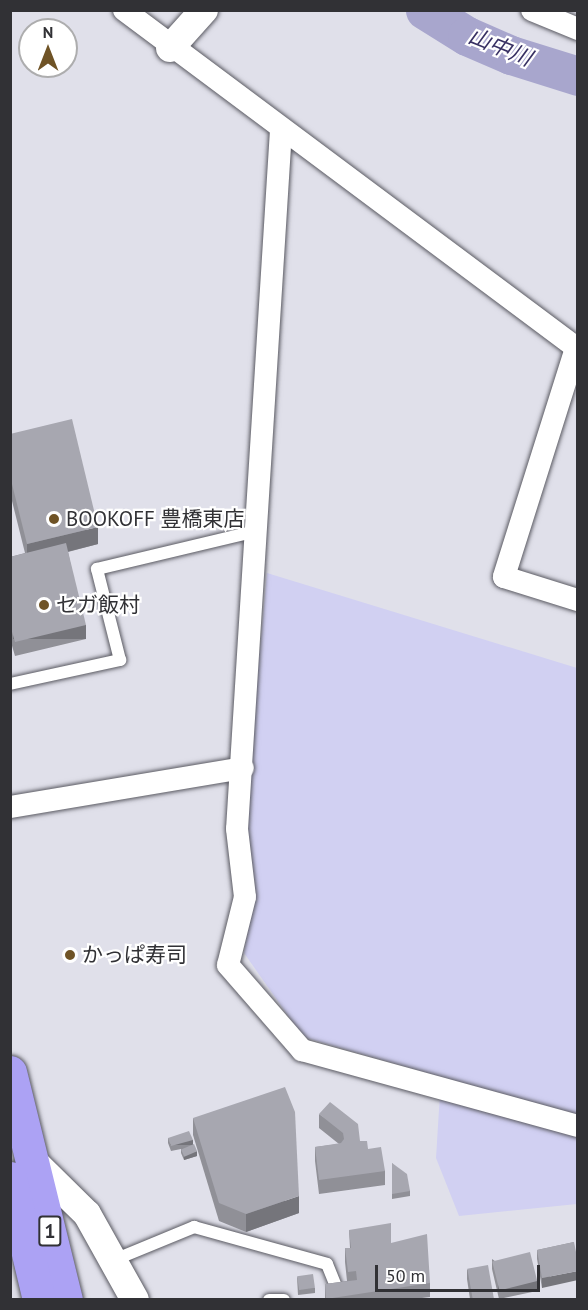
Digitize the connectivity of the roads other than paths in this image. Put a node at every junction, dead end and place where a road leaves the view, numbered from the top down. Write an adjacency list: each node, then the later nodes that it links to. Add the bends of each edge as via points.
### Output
1 (124, 10): 5 (street)
2 (204, 10): 5 (street)
3 (532, 10): 4 (street)
4 (578, 29)
5 (170, 48): 6 (street)
6 (281, 130): 7 (street); 8 (street)
7 (577, 348): 9 (street, via 504,577)
8 (257, 531): 10 (lane, via 97,569 120,660); 11 (street)
9 (578, 600)
10 (10, 684)
11 (243, 768): 12 (street); 14 (street, via 237,829 245,897 228,965 302,1050)
12 (10, 807)
13 (10, 1072): 15 (highway, 1)
14 (578, 1126)
15 (22, 1170): 16 (street, via 87,1214); 18 (highway, 1); 19 (highway, 1)
16 (114, 1260): 17 (lane, via 194,1227 327,1264); 20 (street)
17 (340, 1296)
18 (39, 1299)
19 (66, 1299)
20 (135, 1299)
21 (269, 1299): 22 (lane)
22 (284, 1299)

